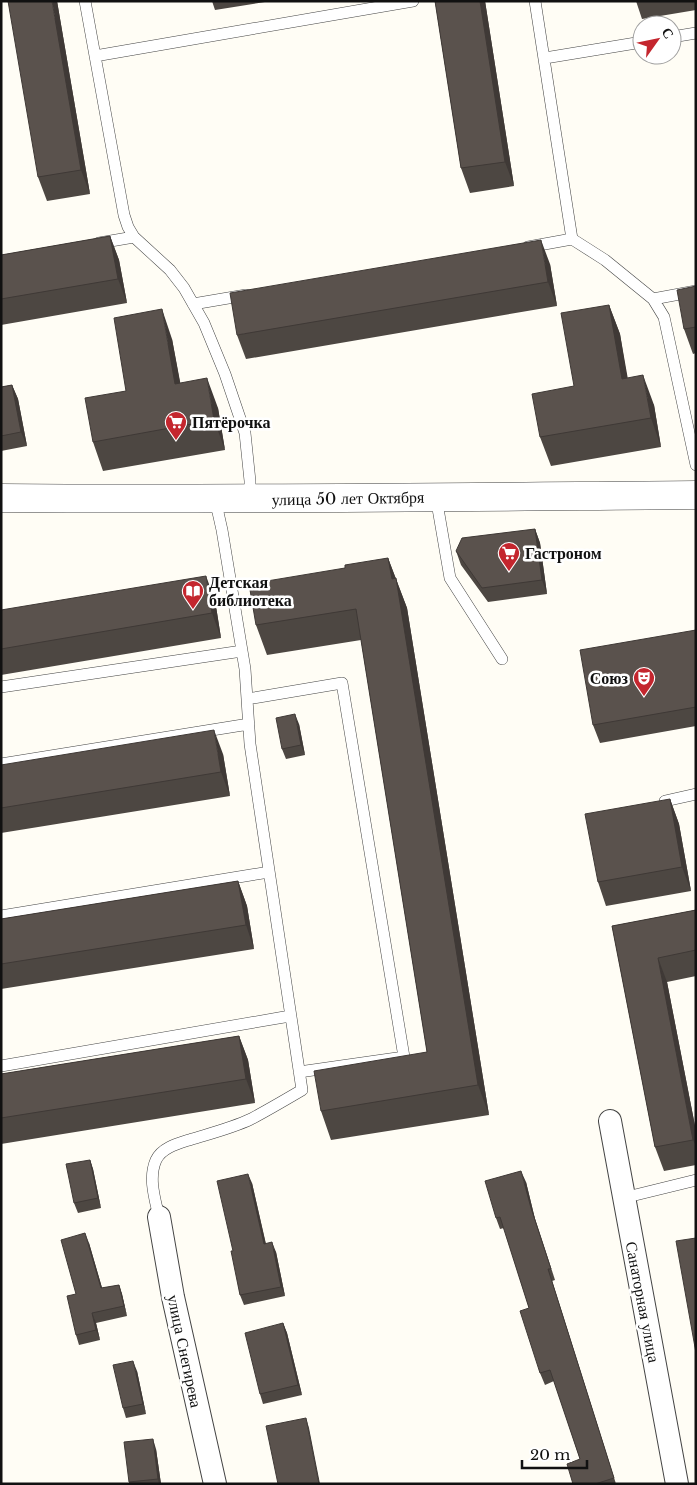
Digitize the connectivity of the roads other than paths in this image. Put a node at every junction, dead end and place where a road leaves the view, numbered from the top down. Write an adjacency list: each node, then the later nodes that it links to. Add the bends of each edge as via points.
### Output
1 (85, 1): 7 (lane)
2 (413, 1): 7 (lane)
3 (536, 1): 8 (lane)
4 (696, 33): 5 (lane)
5 (682, 35)
6 (632, 44): 8 (lane)
7 (95, 56): 9 (lane, via 124,214)
8 (545, 58): 10 (lane)
9 (134, 237): 11 (lane); 16 (lane, via 170,270)
10 (572, 239): 12 (lane); 15 (lane, via 605,260)
11 (86, 245)
12 (514, 249)
13 (696, 291): 15 (lane)
14 (262, 292): 16 (lane)
15 (653, 299): 17 (lane, via 664,317)
16 (193, 304): 21 (lane, via 225,374 245,433)
17 (696, 465)
18 (696, 495): 19 (street, улица 50 лет Октября)
19 (436, 496): 21 (street, улица 50 лет Октября); 24 (lane, via 450,578)
20 (1, 498): 22 (street, улица 50 лет Октября)
21 (250, 499): 22 (street, улица 50 лет Октября)
22 (215, 500): 23 (lane)
23 (242, 650): 25 (lane); 26 (lane)
24 (502, 659)
25 (1, 687)
26 (247, 699): 27 (lane); 35 (lane, via 342,683 404,1056)
27 (249, 724): 28 (lane); 31 (lane)
28 (1, 764)
29 (696, 794): 30 (lane)
30 (665, 801)
31 (269, 872): 32 (lane); 33 (lane)
32 (1, 916)
33 (290, 1016): 34 (lane); 35 (lane)
34 (1, 1066)
35 (299, 1072): 39 (lane, via 302,1090 250,1119 166,1149 157,1159 153,1172 152,1186)
36 (610, 1121): 38 (street, Санаторная улица)
37 (696, 1180): 38 (lane)
38 (623, 1198): 41 (street, Санаторная улица)
39 (159, 1217): 40 (street, улица Снегирева, via 174,1306)
40 (215, 1484)
41 (677, 1484)

